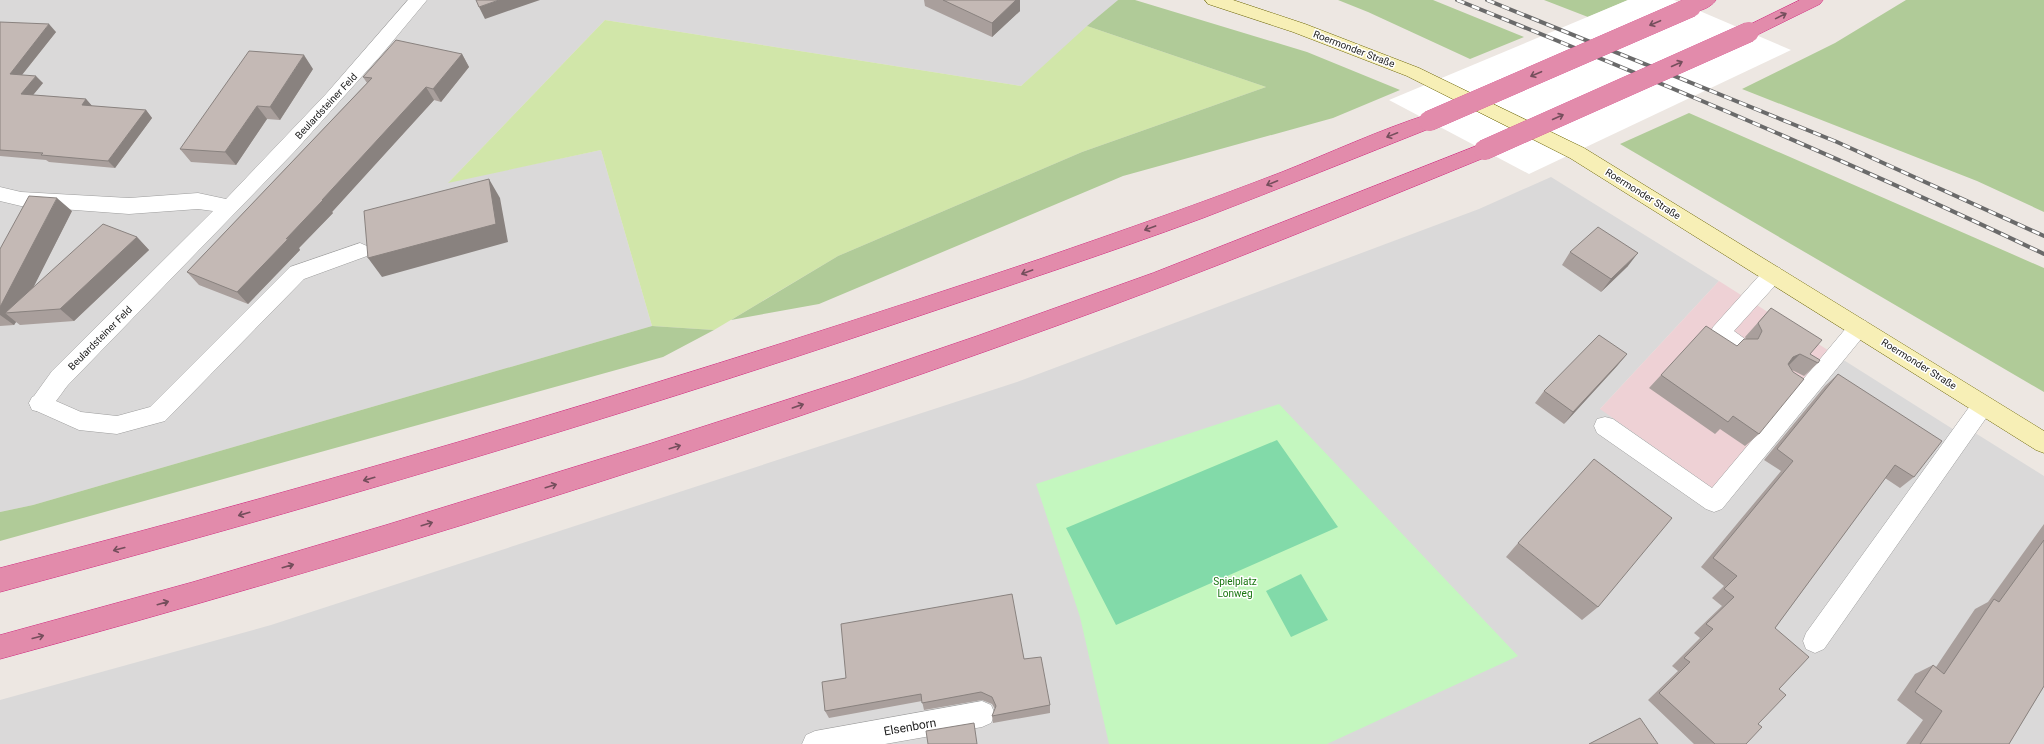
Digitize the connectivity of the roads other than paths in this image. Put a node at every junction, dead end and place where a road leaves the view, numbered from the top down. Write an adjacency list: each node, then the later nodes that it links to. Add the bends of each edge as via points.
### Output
1 (418, 0): 6 (street, Beulardsteiner Feld, via 350,80)
2 (1214, 0): 8 (main road, Roermonder Straße, via 1299,28 1433,81 1577,153)
3 (1814, 0): 19 (highway, one-way to 3, bridge, via 123,614 382,538 704,438 1058,317 1281,233 1484,150 1749,32)
4 (1699, 4): 17 (highway, one-way to 17, bridge, via 1429,121 1239,196 1026,272 696,381 407,468 141,544)
5 (0, 194): 6 (street, via 21,199 129,206 198,201)
6 (229, 207): 13 (street, Beulardsteiner Feld, via 60,378)
7 (360, 251): 13 (lane, via 297,273 158,414 117,425 78,421)
8 (1774, 274): 9 (main road, Roermonder Straße); 10 (lane, via 1720,333)
9 (1859, 327): 12 (lane); 14 (main road, Roermonder Straße)
10 (1738, 345)
11 (1787, 378): 12 (lane)
12 (1807, 391): 15 (lane, via 1714,502)
13 (40, 403)
14 (1983, 405): 16 (main road, Roermonder Straße); 18 (lane)
15 (1605, 426)
16 (2044, 443)
17 (0, 580)
18 (1815, 641)
19 (0, 647)
20 (982, 714): 21 (lane, Elsenborn)
21 (815, 744)

